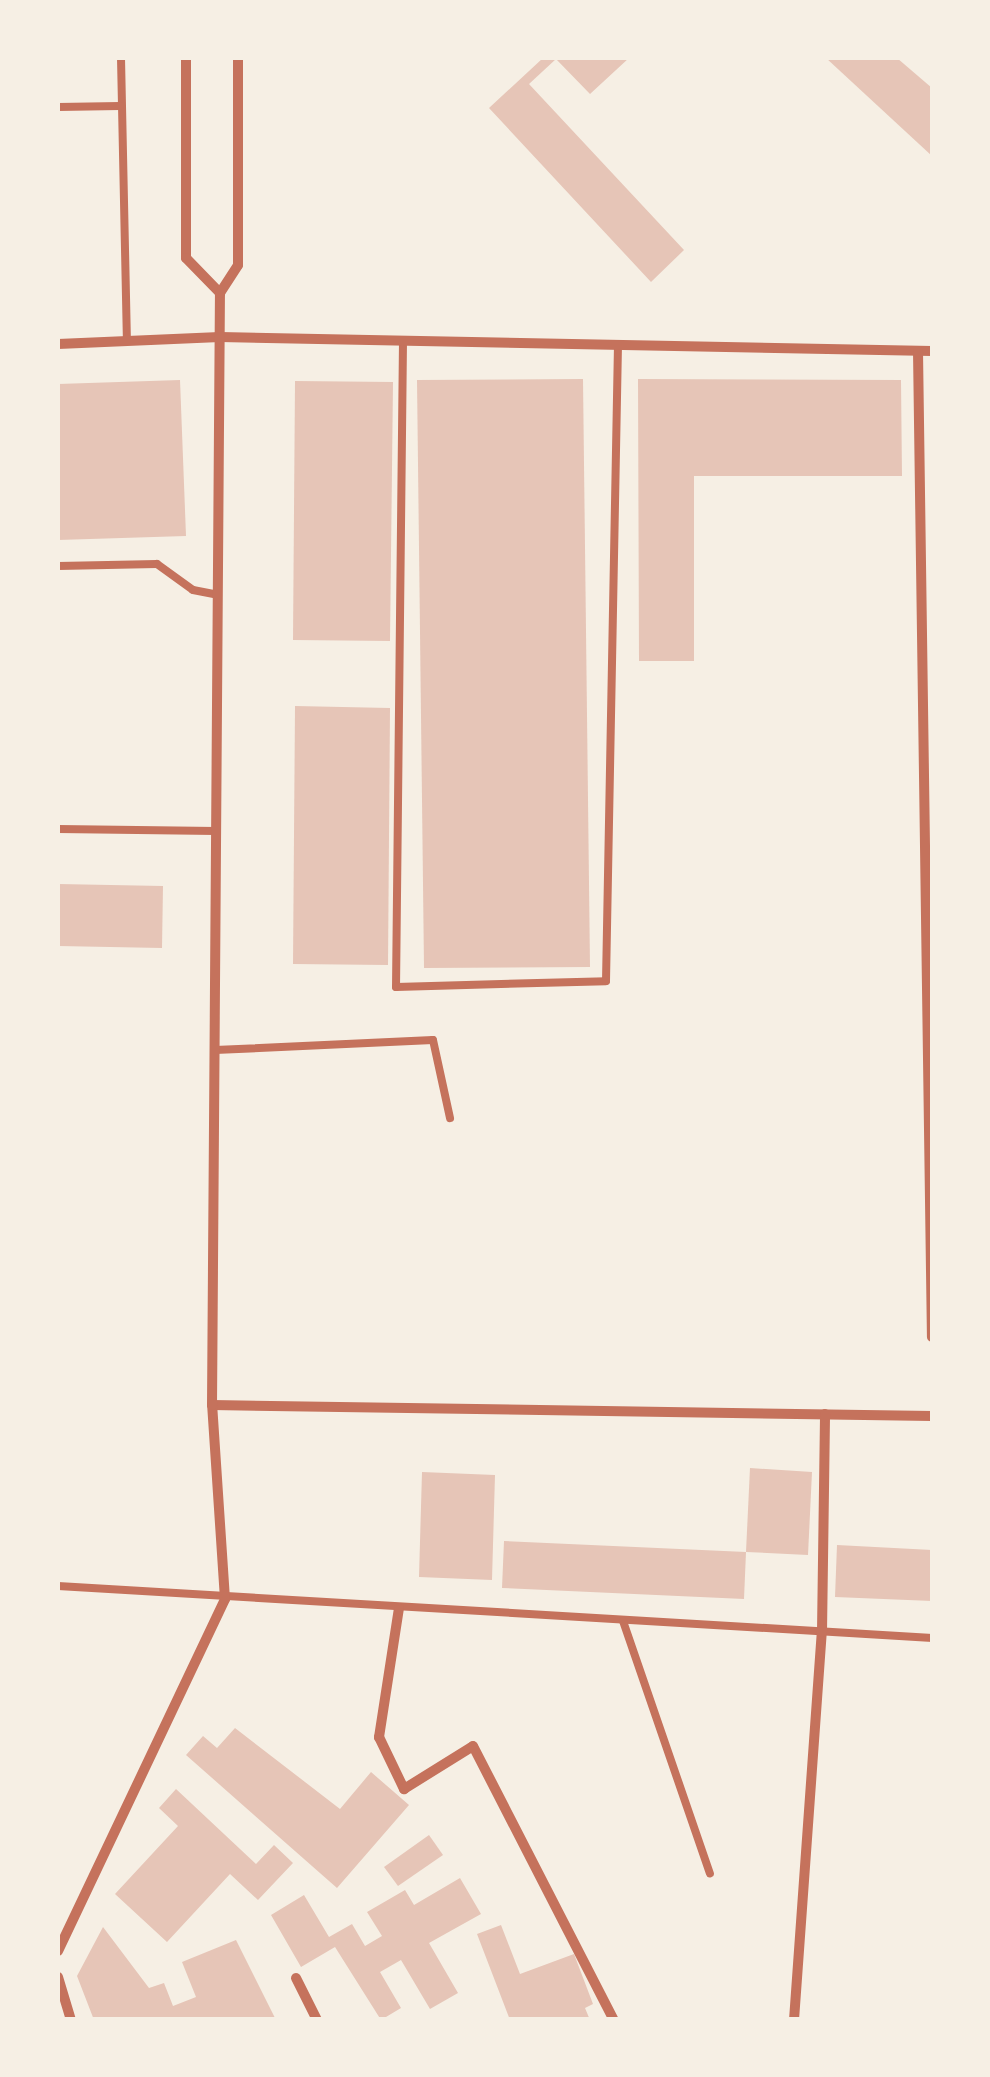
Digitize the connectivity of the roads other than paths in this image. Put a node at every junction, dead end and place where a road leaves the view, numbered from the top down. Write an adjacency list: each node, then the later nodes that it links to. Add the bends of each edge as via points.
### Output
1 (121, 58): 4 (lane)
2 (186, 58): 6 (street, via 186,258)
3 (238, 58): 6 (street, via 238,265)
4 (120, 106): 5 (lane); 8 (lane)
5 (58, 107)
6 (220, 293): 7 (street)
7 (220, 337): 8 (street); 9 (street); 15 (street)
8 (127, 341): 10 (street)
9 (403, 341): 11 (street); 11 (lane, via 396,987 606,981)
10 (58, 344)
11 (618, 346): 12 (street)
12 (918, 351): 13 (street); 18 (street)
13 (932, 351)
14 (58, 566): 15 (lane, via 157,564 193,590)
15 (218, 595): 17 (street)
16 (58, 829): 17 (lane)
17 (216, 831): 19 (street)
18 (929, 913): 21 (street)
19 (214, 1050): 20 (lane, via 433,1040); 23 (street)
20 (450, 1118)
21 (931, 1181): 22 (street)
22 (932, 1337)
23 (212, 1405): 24 (street); 27 (street)
24 (825, 1414): 25 (street); 30 (street)
25 (932, 1416)
26 (58, 1586): 27 (lane)
27 (225, 1599): 28 (lane); 33 (street)
28 (399, 1608): 29 (lane); 38 (street, via 379,1737 404,1789 474,1746)
29 (623, 1621): 30 (lane); 32 (lane)
30 (822, 1632): 31 (lane); 39 (street)
31 (932, 1638)
32 (710, 1873)
33 (58, 1952)
34 (58, 1978): 36 (street)
35 (296, 1978): 37 (street)
36 (71, 2020)
37 (317, 2020)
38 (614, 2020)
39 (794, 2020)

